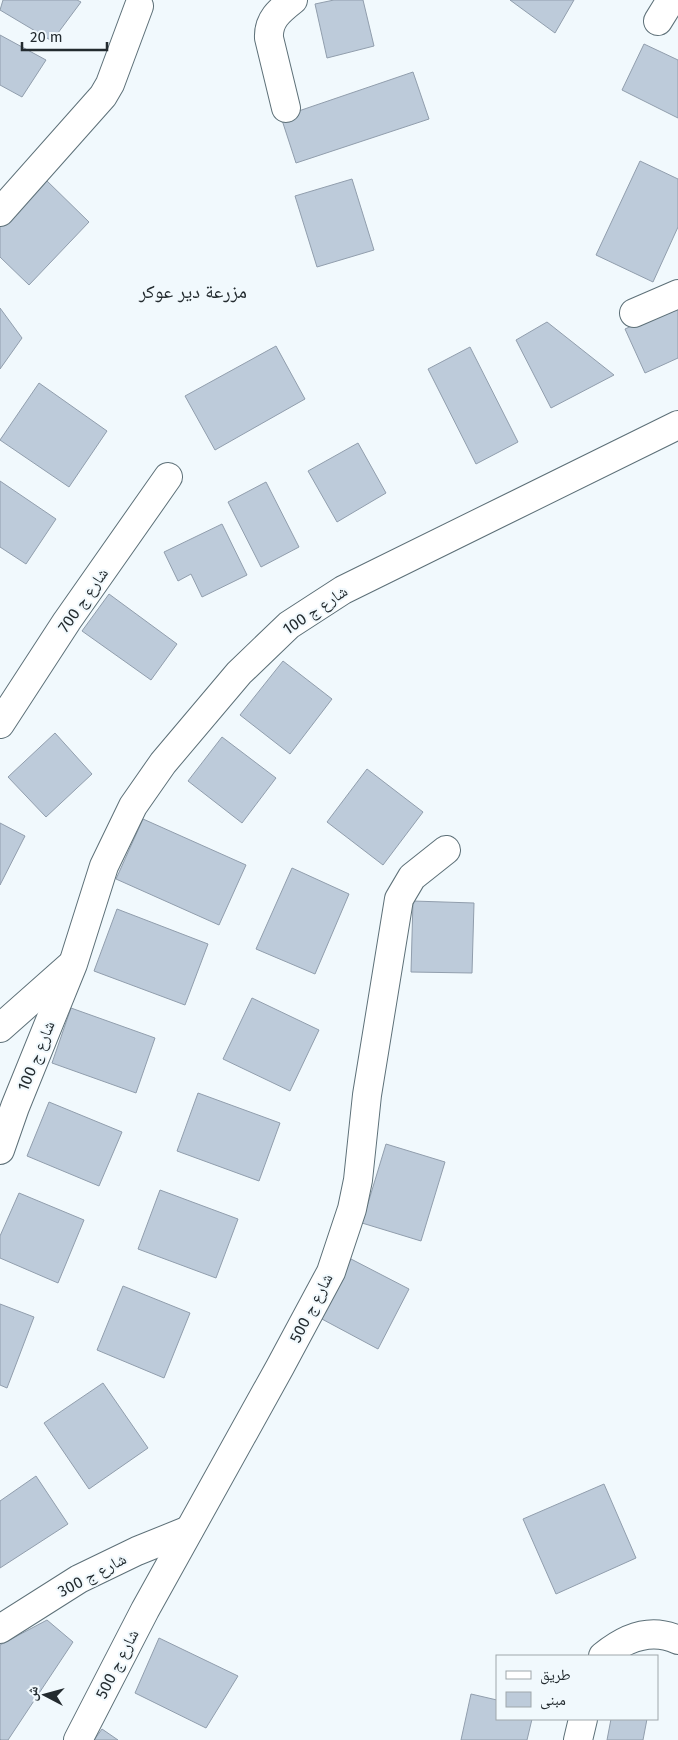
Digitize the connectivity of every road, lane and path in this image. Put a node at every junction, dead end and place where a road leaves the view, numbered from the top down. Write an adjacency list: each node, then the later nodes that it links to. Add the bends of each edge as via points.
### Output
1 (293, 0): 3 (street, via 280,10 268,28)
2 (139, 6): 4 (street, via 103,96)
3 (286, 108)
4 (0, 212)
5 (678, 294): 6 (street)
6 (634, 312)
7 (678, 425): 11 (street, شارع ج 100, via 342,590 289,624 239,673 163,763 133,806 104,866)
8 (168, 477): 9 (street, شارع ج 700, via 67,621)
9 (0, 724)
10 (446, 850): 14 (street, شارع ج 500, via 412,876 399,899 367,1095 358,1180 352,1209 330,1272)
11 (74, 964): 12 (street, شارع ج 100); 13 (street, شارع ج 100)
12 (0, 1028)
13 (0, 1150)
14 (189, 1530): 15 (street, شارع ج 300, via 79,1579); 19 (street, شارع ج 500)
15 (0, 1629)
16 (678, 1640): 17 (street, via 665,1634 634,1637)
17 (604, 1655)
18 (583, 1720): 20 (street)
19 (78, 1740)
20 (578, 1740)

